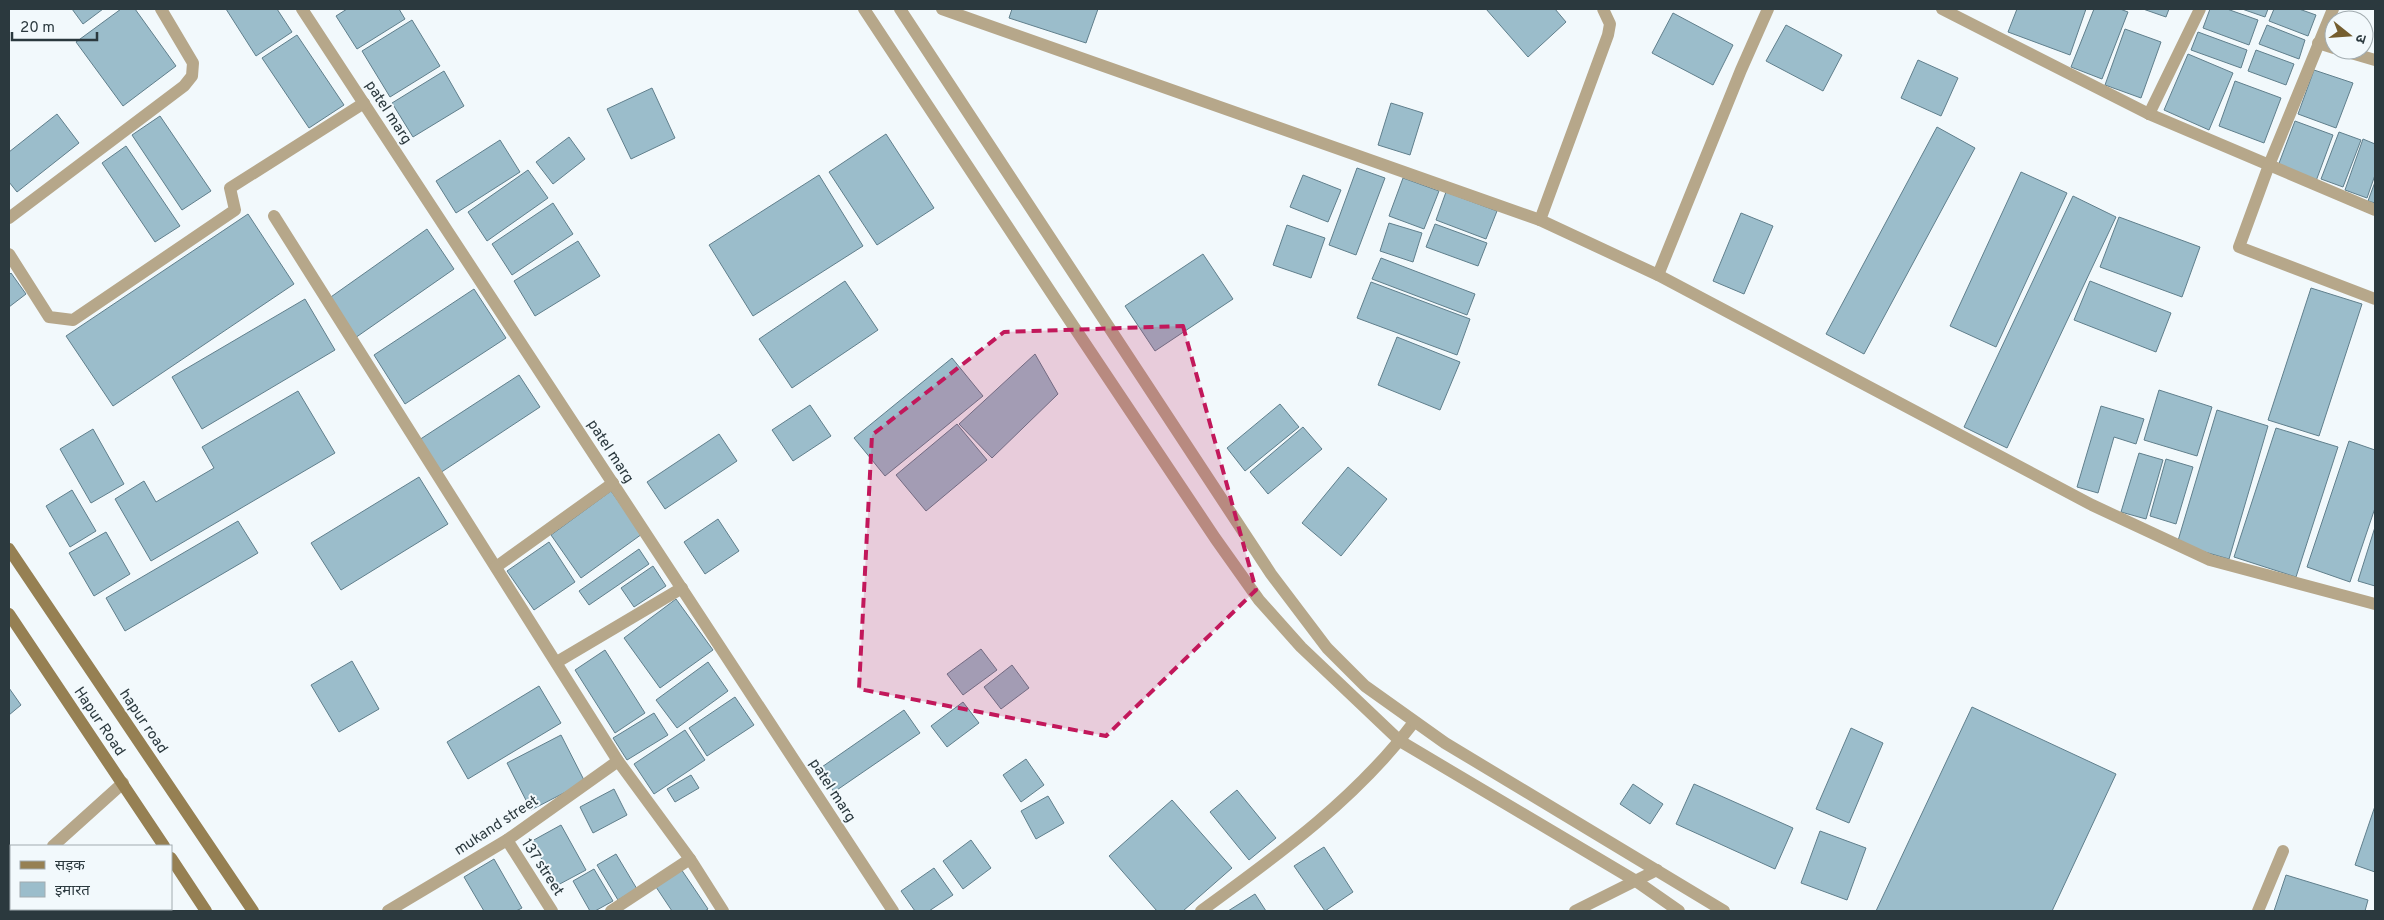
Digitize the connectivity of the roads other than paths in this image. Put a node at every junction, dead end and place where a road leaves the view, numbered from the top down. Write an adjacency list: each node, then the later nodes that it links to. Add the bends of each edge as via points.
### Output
1 (161, 9): 18 (street, via 193,63 192,76 184,86)
2 (302, 9): 13 (street, patel marg)
3 (864, 9): 31 (street, via 1059,306 1259,600 1301,646)
4 (900, 9): 30 (street, via 1271,574 1328,648 1365,686)
5 (942, 9): 19 (street)
6 (1603, 9): 19 (street, via 1610,24 1608,35)
7 (1768, 9): 21 (street, via 1740,70)
8 (1942, 9): 14 (street)
9 (2200, 9): 14 (street)
10 (2332, 9): 11 (street)
11 (2318, 43): 12 (street); 15 (street)
12 (2324, 45)
13 (364, 103): 20 (street, via 230,188 235,210 74,320 49,317); 23 (street, patel marg)
14 (2149, 114): 15 (street)
15 (2269, 165): 16 (street); 22 (street, via 2239,247)
16 (2375, 210)
17 (274, 216): 25 (street)
18 (9, 218)
19 (1540, 220): 21 (street)
20 (9, 254)
21 (1658, 275): 27 (street, via 2084,500 2190,552)
22 (2375, 299)
23 (613, 483): 25 (street); 26 (street, patel marg)
24 (9, 549): 43 (main road, hapur road)
25 (496, 567): 29 (street)
26 (682, 588): 29 (street); 48 (street, patel marg)
27 (2375, 604)
28 (9, 614): 33 (main road, Hapur Road)
29 (557, 662): 32 (street)
30 (1414, 722): 31 (street); 40 (street, via 1445,744)
31 (1400, 741): 41 (street); 49 (street, via 1347,797 1310,830)
32 (618, 761): 34 (street, mukand street); 38 (street)
33 (123, 783): 35 (street); 36 (main road, Hapur Road)
34 (507, 840): 44 (street, mukand street); 45 (street, 137 street)
35 (54, 845)
36 (163, 845)
37 (2282, 851): 53 (street)
38 (690, 859): 46 (street); 47 (street)
39 (172, 860): 42 (main road)
40 (1657, 870): 41 (street); 52 (street)
41 (1636, 881): 50 (street); 51 (street)
42 (206, 911)
43 (253, 911)
44 (388, 911)
45 (552, 911)
46 (611, 911)
47 (723, 911)
48 (893, 911)
49 (1201, 911)
50 (1575, 911)
51 (1680, 911)
52 (1724, 911)
53 (2258, 911)

